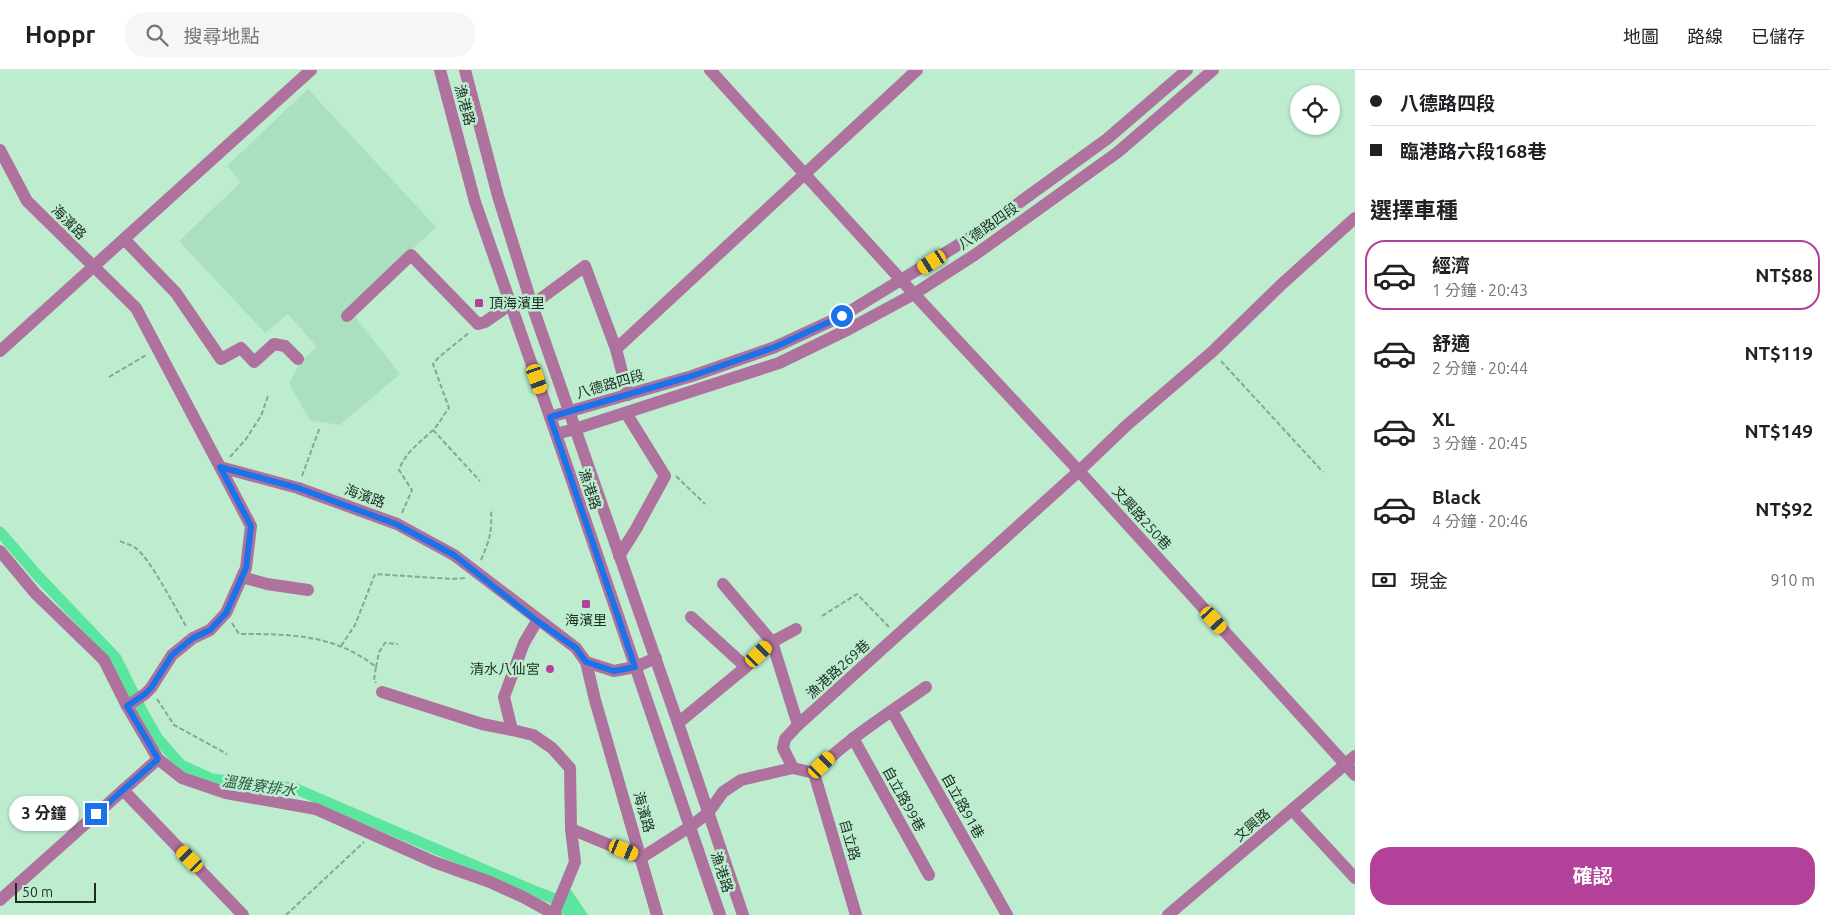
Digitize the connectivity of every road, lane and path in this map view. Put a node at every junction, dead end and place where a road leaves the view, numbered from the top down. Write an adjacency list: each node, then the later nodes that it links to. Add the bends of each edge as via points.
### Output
1 (311, 70): 13 (street)
2 (440, 70): 18 (street, 漁港路, via 475,202)
3 (464, 70): 19 (street, 漁港路)
4 (710, 70): 11 (street, 文興路250巷)
5 (917, 70): 11 (street)
6 (1187, 70): 8 (street, 八德路四段)
7 (1213, 70): 10 (street, 八德路四段)
8 (1107, 138): 10 (street); 15 (street, 八德路四段, via 976,234)
9 (0, 150): 14 (street, 海濱路, via 27,201)
10 (1118, 152): 16 (street, 八德路四段, via 976,254)
11 (805, 173): 15 (street, 文興路250巷); 24 (street)
12 (1355, 218): 26 (street, 漁港路269巷)
13 (124, 239): 14 (street); 27 (street, via 176,293 220,359 241,348 254,362 274,344 285,346)
14 (92, 267): 23 (street, 海濱路, via 136,308); 25 (street)
15 (902, 281): 16 (street, 文興路250巷); 17 (street, 八德路四段)
16 (914, 294): 20 (street, 八德路四段); 39 (street, 文興路250巷)
17 (866, 302): 20 (street); 29 (street, 八德路四段, via 775,347)
18 (511, 304): 22 (street); 33 (street, 漁港路)
19 (532, 305): 24 (street, via 585,266); 31 (street, 漁港路)
20 (874, 315): 32 (street, 八德路四段, via 779,363)
21 (347, 316): 22 (street, via 411,255)
22 (478, 324): 35 (path, via 434,364 449,408)
23 (158, 349): 28 (path); 38 (street, 海濱路)
24 (616, 349): 29 (street)
25 (0, 351)
26 (1212, 352): 39 (street, 漁港路269巷); 40 (path)
27 (298, 359)
28 (109, 377)
29 (628, 395): 31 (street, 八德路四段)
30 (268, 396): 38 (path, via 261,416 246,439)
31 (569, 412): 33 (street, 八德路四段); 36 (street, 漁港路)
32 (626, 413): 36 (street, 八德路四段); 41 (street)
33 (550, 417): 37 (street, 漁港路)
34 (320, 427): 43 (path)
35 (433, 430): 42 (path); 46 (path, via 421,439 398,470 412,490)
36 (575, 430): 37 (street, 八德路四段); 49 (street, 漁港路)
37 (556, 434): 67 (street, 漁港路)
38 (220, 467): 43 (street, 海濱路); 51 (street, via 251,526)
39 (1079, 471): 59 (street, 漁港路269巷); 80 (street, 文興路250巷)
40 (1322, 472)
41 (663, 473): 44 (path, via 669,469); 49 (street)
42 (480, 481)
43 (298, 488): 46 (street, 海濱路)
44 (705, 504)
45 (491, 509): 50 (path, via 490,539)
46 (396, 524): 50 (street, 海濱路, via 454,555)
47 (120, 541): 60 (path, via 134,547 148,562)
48 (0, 551): 72 (street, via 35,593 104,660)
49 (619, 556): 64 (street, 漁港路)
50 (478, 575): 57 (street, 海濱路); 63 (path, via 452,579 375,574 355,625)
51 (242, 577): 53 (street); 54 (street)
52 (723, 584): 61 (street)
53 (308, 590)
54 (226, 613): 60 (street, via 210,630); 63 (path, via 239,634 306,636)
55 (822, 616): 59 (path, via 857,594)
56 (691, 617): 68 (street)
57 (537, 621): 65 (street, 海濱路, via 576,648); 76 (street, via 524,643 504,697)
58 (796, 630): 61 (street)
59 (897, 636): 75 (street, 漁港路269巷)
60 (193, 638): 70 (street, via 172,655)
61 (772, 642): 68 (street); 75 (street, 漁港路269巷)
62 (398, 644): 66 (path, via 384,643)
63 (341, 646): 66 (path)
64 (656, 658): 67 (street); 74 (street, 漁港路)
65 (586, 662): 67 (street, via 614,671); 90 (street, 海濱路)
66 (376, 667): 71 (path, via 374,680)
67 (635, 667): 87 (street, 漁港路)
68 (746, 667): 74 (street)
69 (926, 687): 73 (street)
70 (148, 691): 72 (street); 78 (path, via 174,725)
71 (382, 692): 76 (street, via 482,724)
72 (129, 705): 79 (street)
73 (892, 711): 77 (street); 101 (street, 自立路91巷)
74 (678, 723): 86 (street, 漁港路)
75 (798, 725): 81 (street, 漁港路269巷, via 785,739 782,748)
76 (512, 730): 88 (street, via 533,735 552,748 570,768)
77 (853, 738): 82 (street); 91 (street, 自立路99巷)
78 (227, 754)
79 (158, 759): 84 (street); 89 (street, via 182,778 226,793 316,808)
80 (1350, 760): 83 (street, 文興路250巷); 85 (street, 文興路)
81 (793, 768): 82 (street); 86 (street, via 741,780 724,792)
82 (814, 773): 100 (street, 自立路)
83 (1355, 775)
84 (123, 790): 93 (street); 95 (street)
85 (1293, 811): 92 (street); 102 (street, 文興路)
86 (708, 813): 87 (street); 99 (street, 漁港路)
87 (691, 826): 90 (street); 98 (street, 漁港路)
88 (571, 829): 90 (street); 94 (street, via 575,862)
89 (373, 834): 94 (street, via 434,862 490,882); 96 (path)
90 (641, 858): 97 (street, 海濱路)
91 (928, 875)
92 (1355, 878)
93 (0, 900)
94 (555, 914)
95 (243, 915)
96 (286, 915)
97 (657, 915)
98 (720, 915)
99 (743, 915)
100 (856, 915)
101 (1007, 915)
102 (1168, 915)

